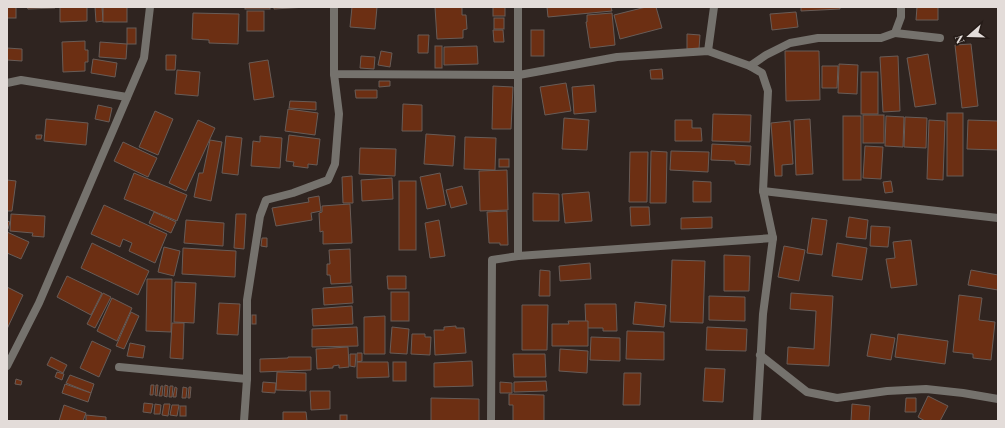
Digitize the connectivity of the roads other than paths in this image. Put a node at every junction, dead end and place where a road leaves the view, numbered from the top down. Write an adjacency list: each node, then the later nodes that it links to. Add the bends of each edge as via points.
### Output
1 (150, 7): 13 (street, via 144,58)
2 (334, 7): 10 (street)
3 (518, 7): 11 (street)
4 (714, 7): 8 (street)
5 (901, 7): 6 (street, via 901,17)
6 (895, 33): 7 (street); 9 (street, via 881,38 818,38 790,43)
7 (940, 38)
8 (708, 51): 9 (street); 11 (street, via 617,57)
9 (750, 66): 14 (street, via 762,73 768,91)
10 (334, 74): 11 (street); 21 (street, via 339,114 335,164 328,180 266,200 260,216 247,300)
11 (519, 75): 17 (street)
12 (7, 82): 13 (street, via 21,80)
13 (127, 97): 19 (street, via 39,303)
14 (763, 191): 15 (street); 16 (street)
15 (998, 218)
16 (773, 238): 17 (street); 18 (street)
17 (518, 256): 24 (street, via 492,260)
18 (760, 355): 22 (street, via 807,392 837,398 887,391 926,390); 25 (street)
19 (7, 366)
20 (119, 367): 21 (street)
21 (247, 379): 23 (street)
22 (998, 399)
23 (244, 421)
24 (491, 421)
25 (757, 421)

